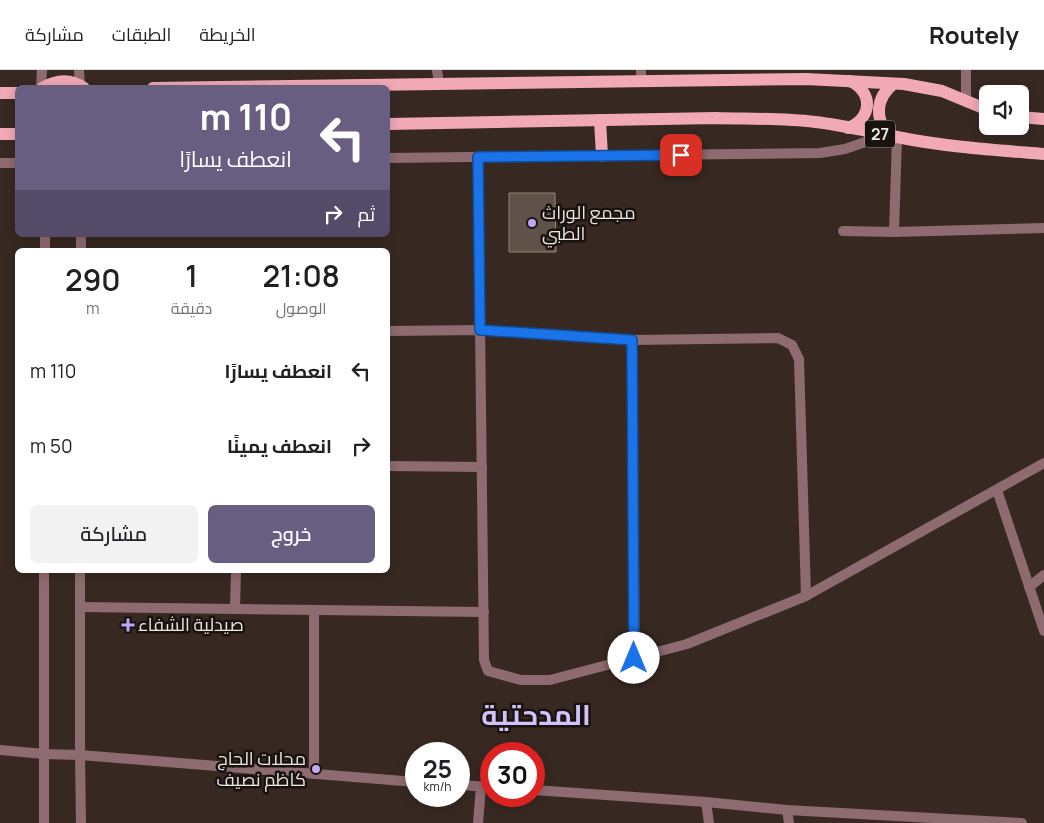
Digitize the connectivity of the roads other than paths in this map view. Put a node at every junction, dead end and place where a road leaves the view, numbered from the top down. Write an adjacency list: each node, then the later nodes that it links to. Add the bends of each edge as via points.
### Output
1 (42, 70): 10 (street)
2 (79, 70): 13 (street)
3 (437, 70): 8 (street)
4 (966, 70): 17 (street)
5 (806, 74): 6 (main road); 7 (main road)
6 (641, 76): 8 (main road)
7 (850, 81): 9 (main road); 23 (main road, via 864,92 867,101 863,118)
8 (439, 84): 14 (main road)
9 (893, 84): 17 (main road, via 942,91); 27 (main road, via 879,104 883,129)
10 (41, 85)
11 (49, 85): 12 (main road, via 70,81)
12 (80, 85)
13 (82, 85)
14 (368, 85)
15 (0, 93): 16 (main road)
16 (15, 93)
17 (966, 99): 18 (main road)
18 (979, 106)
19 (1029, 118): 20 (main road)
20 (1044, 119)
21 (600, 120): 22 (main road, 27); 23 (main road, 27, via 770,119); 29 (main road)
22 (390, 124)
23 (848, 128): 24 (main road, 27)
24 (870, 131): 27 (main road, 27); 29 (street, via 868,141 845,150 820,153)
25 (0, 134): 26 (main road)
26 (15, 134)
27 (893, 137): 28 (main road, 27, via 978,150); 36 (street)
28 (1044, 154)
29 (602, 156): 30 (street)
30 (478, 157): 31 (street); 37 (street)
31 (390, 158)
32 (0, 163): 33 (street)
33 (15, 163)
34 (1044, 228): 36 (street)
35 (843, 231): 36 (street)
36 (894, 232)
37 (480, 330): 38 (street); 39 (street); 42 (street)
38 (390, 331)
39 (632, 340): 49 (street, via 778,338 792,345 799,359); 55 (street)
40 (1044, 463): 43 (street)
41 (390, 466): 42 (street)
42 (482, 467): 53 (street)
43 (996, 490): 48 (street); 49 (street)
44 (44, 573): 57 (street)
45 (80, 573): 50 (street)
46 (236, 573): 51 (street)
47 (1044, 575): 48 (street)
48 (1029, 587): 54 (street)
49 (806, 596): 55 (street, via 687,644)
50 (80, 607): 51 (street); 58 (street)
51 (235, 609): 52 (street)
52 (314, 610): 53 (street); 59 (street)
53 (484, 612): 55 (street, via 484,660 488,671 520,680 550,680)
54 (1044, 632)
55 (634, 658)
56 (0, 750): 57 (street)
57 (44, 754): 58 (street); 65 (street)
58 (80, 754): 59 (street); 66 (street)
59 (314, 774): 60 (street)
60 (405, 781)
61 (545, 791): 62 (street)
62 (706, 802): 64 (street); 68 (street)
63 (482, 807): 67 (street)
64 (786, 810): 69 (street); 70 (street)
65 (44, 823)
66 (81, 823)
67 (478, 823)
68 (709, 823)
69 (789, 823)
70 (1022, 823)

